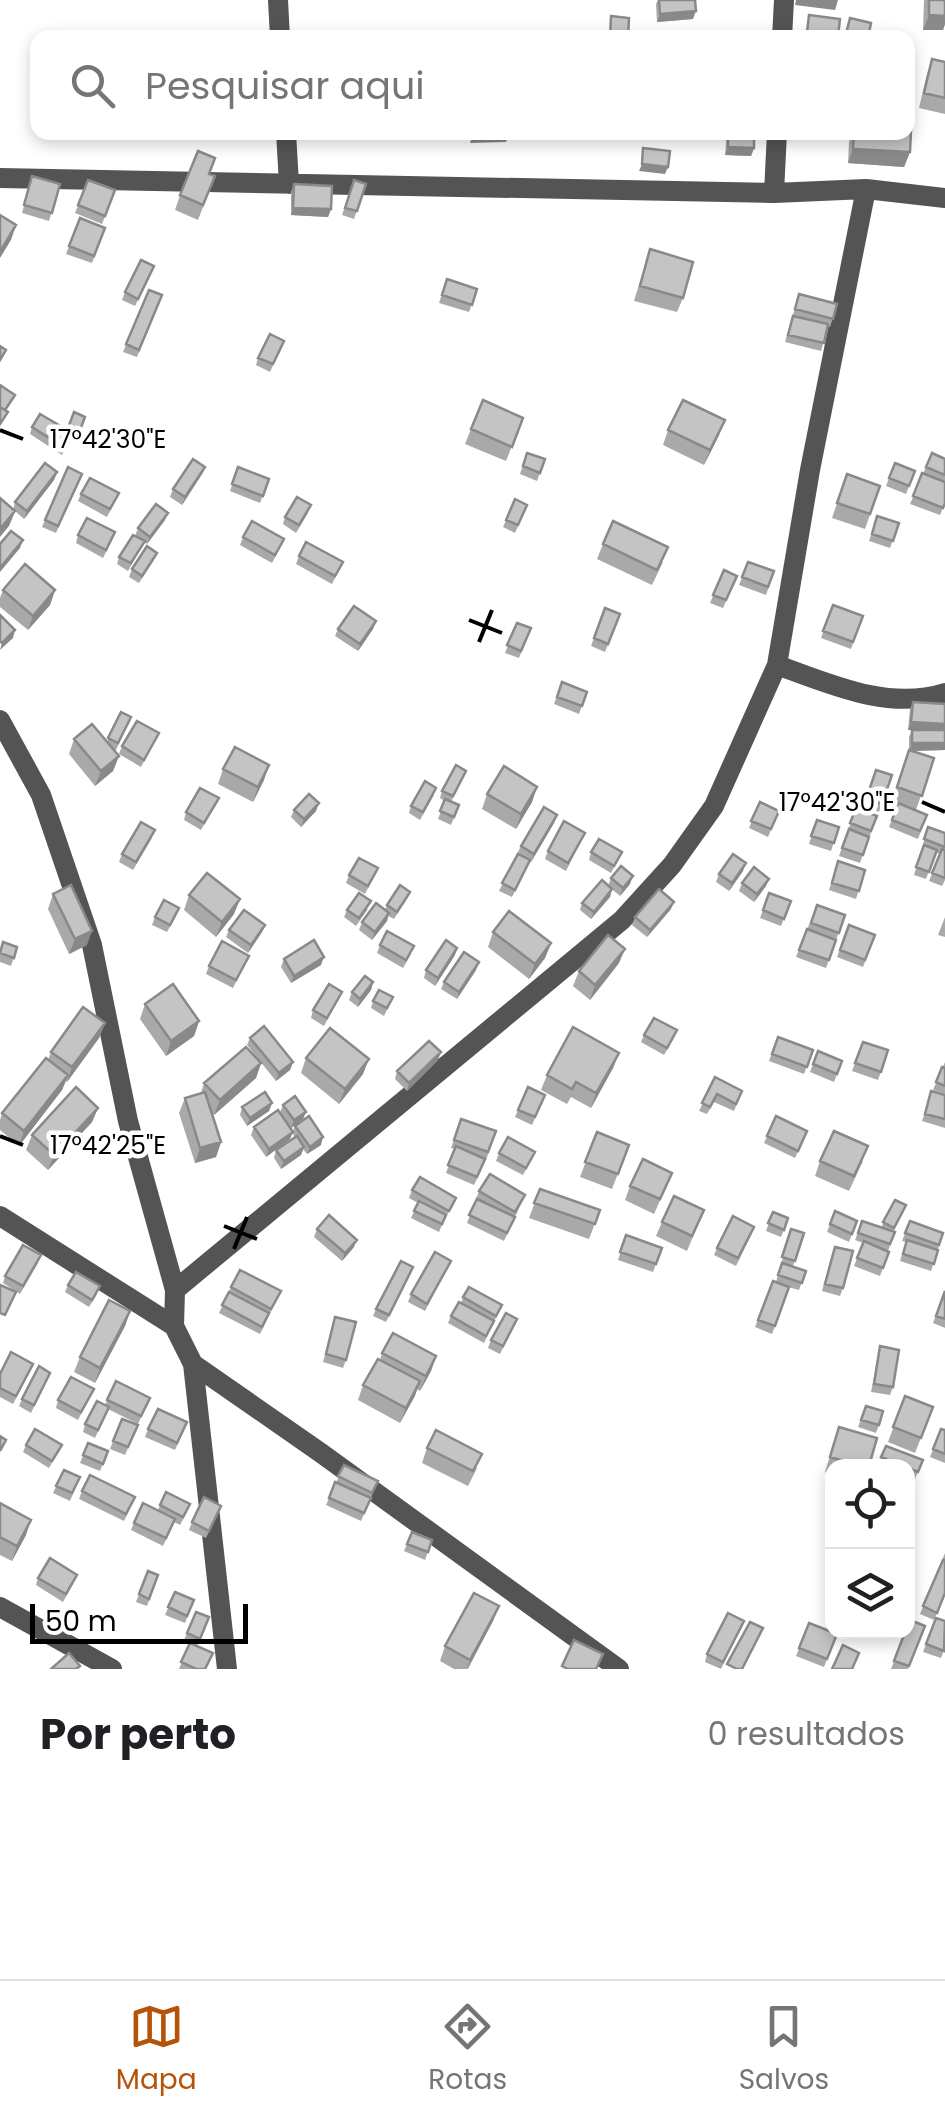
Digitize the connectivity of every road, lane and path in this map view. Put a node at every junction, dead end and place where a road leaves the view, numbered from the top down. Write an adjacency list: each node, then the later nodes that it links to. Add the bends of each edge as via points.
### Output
1 (278, 0): 3 (street)
2 (784, 0): 4 (street)
3 (280, 30)
4 (782, 30)
5 (287, 140): 8 (street)
6 (777, 140): 10 (street)
7 (0, 178): 8 (street)
8 (290, 184): 10 (street)
9 (866, 188): 10 (street); 11 (street); 12 (street)
10 (774, 193)
11 (945, 198)
12 (776, 665): 13 (street, via 894,699); 16 (street, via 714,806 622,920)
13 (945, 693)
14 (0, 720): 16 (street, via 41,795 92,945 128,1121)
15 (0, 1216): 17 (street)
16 (175, 1290): 17 (street)
17 (174, 1326): 18 (street)
18 (193, 1364): 21 (street); 22 (street)
19 (0, 1607): 20 (street)
20 (112, 1669)
21 (226, 1669)
22 (620, 1669)

